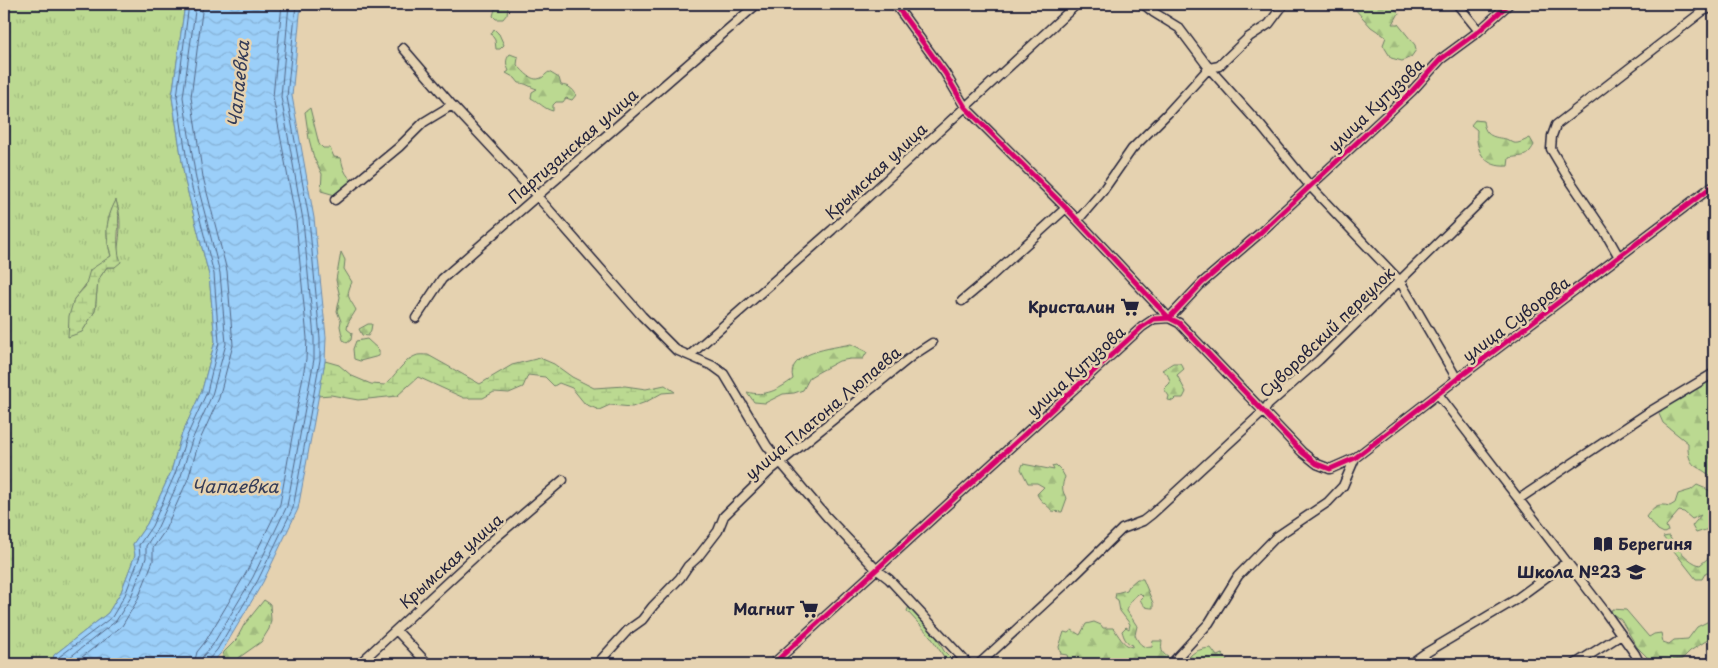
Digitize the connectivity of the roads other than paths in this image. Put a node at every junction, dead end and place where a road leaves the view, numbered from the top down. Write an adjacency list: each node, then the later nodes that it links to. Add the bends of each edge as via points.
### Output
1 (757, 4): 17 (street, Партизанская улица)
2 (895, 4): 13 (street, via 945,73)
3 (1077, 4): 13 (street, Крымская улица)
4 (1143, 4): 11 (street, via 1179,28)
5 (1284, 4): 11 (street, via 1269,24 1249,37 1219,66)
6 (1457, 4): 9 (street)
7 (1509, 4): 9 (street, улица Кутузова)
8 (1714, 7): 21 (street, via 1703,11 1556,125 1551,149)
9 (1479, 31): 15 (street, улица Кутузова, via 1441,59 1412,91)
10 (403, 48): 12 (street)
11 (1209, 68): 15 (street); 20 (street, via 1132,149)
12 (452, 105): 17 (street); 18 (street, via 424,122 399,148)
13 (965, 107): 19 (street); 27 (street, Крымская улица)
14 (1714, 185): 21 (street, улица Суворова)
15 (1310, 186): 22 (street); 25 (street, улица Кутузова, via 1202,283)
16 (1489, 193): 22 (street, Суворовский переулок)
17 (537, 196): 24 (street, Партизанская улица, via 442,279); 27 (street, via 642,316 676,350)
18 (335, 200)
19 (1066, 208): 20 (street); 23 (street)
20 (1078, 220): 25 (street)
21 (1619, 257): 29 (street, улица Суворова)
22 (1400, 281): 29 (street); 31 (street, Суворовский переулок)
23 (962, 301)
24 (416, 318)
25 (1169, 318): 31 (street, via 1179,323); 37 (street, улица Кутузова, via 1154,320 1142,327)
26 (932, 343): 33 (street, улица Платона Люпаева)
27 (690, 355): 33 (street, via 724,374)
28 (1714, 373): 35 (street, via 1649,412)
29 (1457, 379): 30 (street, улица Суворова)
30 (1438, 394): 32 (street, улица Суворова); 35 (street)
31 (1264, 412): 32 (street, улица Суворова, via 1317,464 1330,469); 45 (street, Суворовский переулок, via 1144,521 1122,529)
32 (1355, 458): 46 (street, улица Суворова, via 1343,486 1328,502 1276,537 1238,576 1209,623)
33 (780, 463): 37 (street); 42 (street, улица Платона Люпаева, via 724,516 718,531 680,578)
34 (563, 480): 38 (street, Крымская улица)
35 (1519, 499): 36 (street)
36 (1567, 562): 39 (street); 47 (street, via 1515,600)
37 (876, 569): 43 (street, улица Кутузова); 44 (street)
38 (396, 630): 40 (street, Крымская улица); 41 (street)
39 (1621, 635): 48 (street); 49 (street)
40 (359, 664)
41 (428, 664)
42 (597, 664)
43 (773, 664)
44 (968, 664)
45 (979, 664)
46 (1171, 664)
47 (1410, 664)
48 (1575, 664)
49 (1640, 664)

